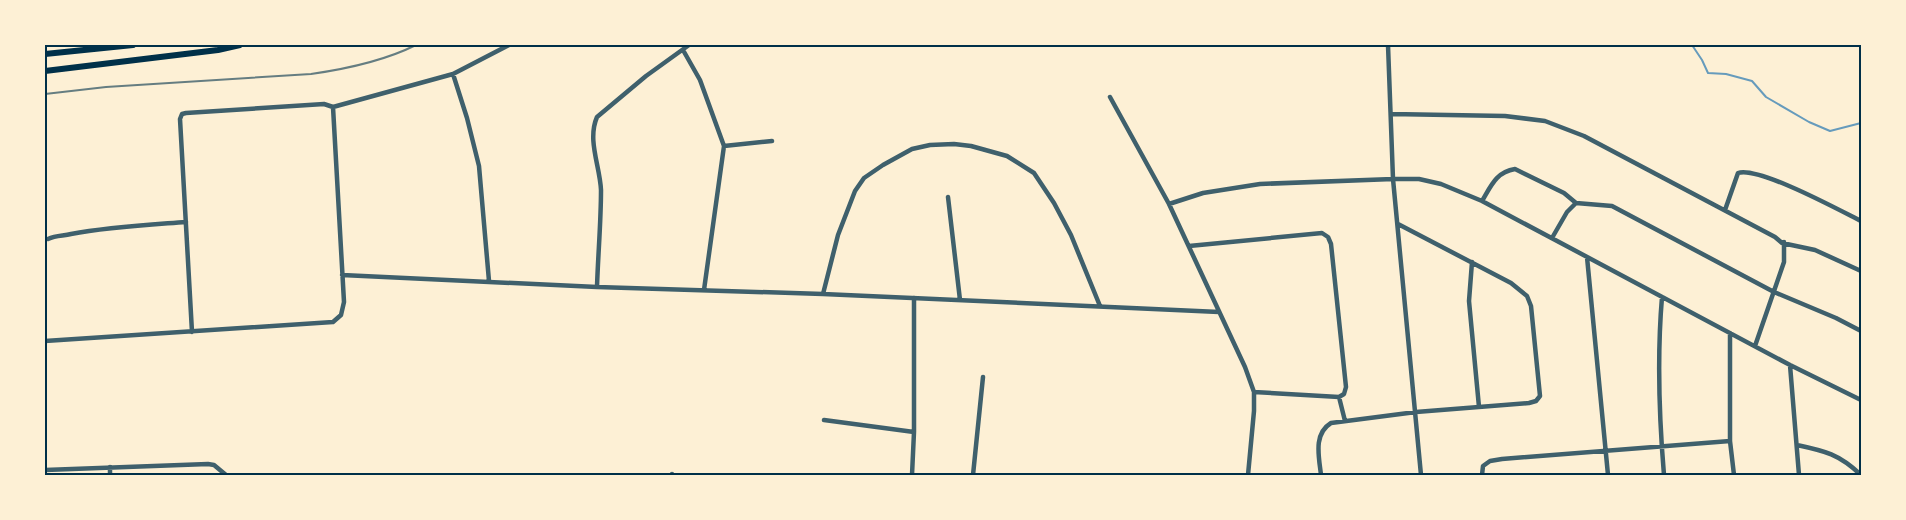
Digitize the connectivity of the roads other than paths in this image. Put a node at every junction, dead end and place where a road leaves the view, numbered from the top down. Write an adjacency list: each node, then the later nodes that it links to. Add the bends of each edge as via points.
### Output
1 (133, 45): 7 (main road)
2 (240, 45): 8 (main road)
3 (509, 45): 9 (street)
4 (689, 45): 6 (street)
5 (1388, 45): 12 (street)
6 (683, 50): 14 (street, via 700,80); 33 (street, via 646,76 593,125 601,189)
7 (45, 54)
8 (45, 70)
9 (453, 74): 11 (street); 32 (street, via 479,166)
10 (1110, 97): 19 (street)
11 (333, 107): 22 (street, via 324,104 182,114); 31 (street)
12 (1391, 114): 15 (street); 20 (street, via 1505,116 1545,121 1584,136)
13 (772, 141): 14 (street)
14 (724, 146): 34 (street)
15 (1393, 179): 17 (street, via 1419,179 1441,184); 19 (street, via 1260,184 1203,193); 23 (street)
16 (948, 197): 39 (street)
17 (1482, 201): 18 (street, via 1496,178 1515,169 1564,193); 24 (street)
18 (1576, 203): 24 (street); 35 (street, via 1612,206)
19 (1169, 204): 27 (street)
20 (1725, 210): 21 (street, via 1738,173 1749,172 1787,185); 26 (street)
21 (1861, 221)
22 (186, 222): 25 (street, via 90,230); 43 (street)
23 (1398, 224): 29 (street); 53 (street)
24 (1552, 238): 28 (street)
25 (48, 239)
26 (1784, 242): 30 (street, via 1815,250); 35 (street, via 1784,262)
27 (1189, 246): 41 (street); 50 (street, via 1322,234 1328,237 1346,387)
28 (1587, 257): 37 (street); 60 (street)
29 (1472, 262): 52 (street, via 1469,301); 52 (street, via 1511,283 1527,296 1531,306 1540,396 1529,403)
30 (1861, 271)
31 (342, 275): 32 (street); 43 (street, via 344,302 341,315 333,322)
32 (489, 281): 33 (street)
33 (596, 287): 34 (street)
34 (704, 290): 36 (street)
35 (1774, 292): 42 (street); 46 (street)
36 (823, 294): 38 (street); 40 (street, via 838,235 854,191 864,178 912,149 954,144 1007,156 1034,173 1071,235)
37 (1662, 297): 44 (street); 59 (street, via 1659,340)
38 (914, 298): 39 (street); 56 (street)
39 (960, 300): 40 (street)
40 (1100, 306): 41 (street)
41 (1219, 312): 49 (street)
42 (1861, 331)
43 (192, 332): 45 (street)
44 (1730, 333): 46 (street); 57 (street)
45 (45, 340)
46 (1755, 346): 47 (street)
47 (1790, 365): 51 (street); 58 (street)
48 (983, 377): 66 (street)
49 (1254, 392): 50 (street); 67 (street)
50 (1339, 397): 55 (street)
51 (1861, 400)
52 (1479, 407): 53 (street)
53 (1416, 412): 55 (street); 69 (street)
54 (824, 420): 56 (street)
55 (1345, 421): 68 (street, via 1323,428 1318,449)
56 (914, 432): 65 (street)
57 (1730, 441): 59 (street); 73 (street)
58 (1797, 445): 74 (street); 75 (street, via 1827,451)
59 (1662, 446): 60 (street); 72 (street)
60 (1605, 450): 70 (street, via 1490,461 1483,466); 71 (street)
61 (110, 467): 62 (street); 63 (street); 64 (street, via 208,464)
62 (45, 470)
63 (110, 475)
64 (226, 475)
65 (912, 475)
66 (973, 475)
67 (1248, 475)
68 (1321, 475)
69 (1421, 475)
70 (1482, 475)
71 (1608, 475)
72 (1664, 475)
73 (1734, 475)
74 (1799, 475)
75 (1861, 475)

